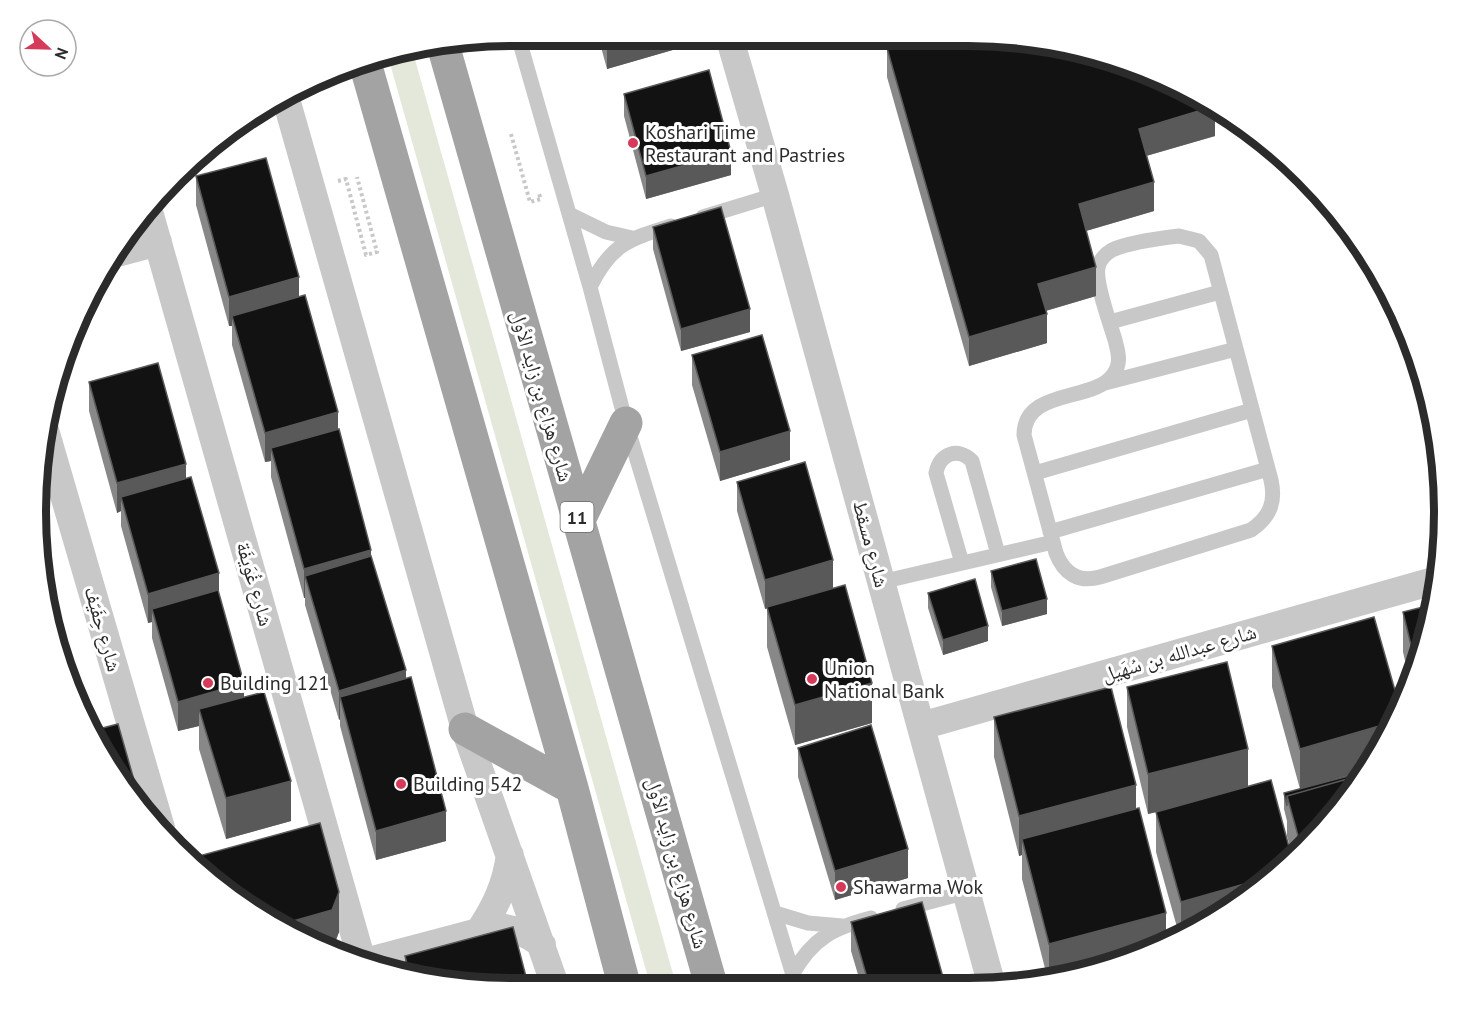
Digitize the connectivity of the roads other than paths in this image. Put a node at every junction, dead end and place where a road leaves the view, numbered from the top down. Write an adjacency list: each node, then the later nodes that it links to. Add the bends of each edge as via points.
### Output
1 (521, 46): 7 (lane)
2 (732, 46): 6 (street, شارع مسقط)
3 (445, 51): 22 (main road, شارع هزاع بن زايد الأول / 11)
4 (367, 70): 30 (main road)
5 (288, 105): 29 (street)
6 (775, 195): 9 (lane); 26 (street, شارع مسقط)
7 (569, 214): 9 (lane, via 606,232); 12 (lane)
8 (151, 219): 10 (street, شارع غُوَيفَة)
9 (632, 238): 12 (lane, via 603,264)
10 (158, 242): 11 (street); 38 (street, شارع غُوَيفَة, via 316,841)
11 (127, 250)
12 (590, 287): 18 (lane)
13 (1220, 292): 14 (lane); 14 (lane, via 1211,255 1199,241 1189,237 1169,237 1113,250 1098,267); 15 (lane)
14 (1110, 322): 16 (lane, via 1119,360 1114,374)
15 (1236, 348): 16 (lane); 17 (lane)
16 (1104, 383): 21 (lane, via 1040,406 1029,415 1024,435)
17 (1252, 410): 20 (lane); 21 (lane)
18 (626, 423): 22 (main road); 34 (lane)
19 (50, 449): 31 (street, شارع حِفَيّف)
20 (1268, 469): 23 (lane); 23 (lane, via 1273,503 1261,523 1251,530 1091,580 1065,570)
21 (1035, 473): 23 (lane)
22 (578, 522): 43 (main road, شارع هزاع بن زايد الأول / 11)
23 (1051, 537): 24 (lane)
24 (998, 555): 25 (lane); 25 (lane, via 972,461 966,455 950,454 942,458 936,473)
25 (962, 563): 26 (lane)
26 (881, 582): 28 (street, شارع مسقط)
27 (1428, 582): 28 (street, شارع عبدالله بن سُهَيل)
28 (921, 726): 33 (street, شارع مسقط)
29 (465, 729): 30 (main road); 32 (street)
30 (572, 788): 42 (main road)
31 (156, 812)
32 (510, 855): 36 (street, via 501,895); 37 (street)
33 (967, 892): 35 (lane); 40 (street, شارع مسقط)
34 (775, 913): 35 (lane, via 808,923); 44 (lane)
35 (842, 926): 45 (lane, via 813,945)
36 (480, 930): 37 (street, via 514,929); 39 (street)
37 (543, 946): 41 (street)
38 (359, 952)
39 (378, 958)
40 (990, 977)
41 (553, 978)
42 (622, 978)
43 (709, 978)
44 (794, 978)
45 (796, 978)

